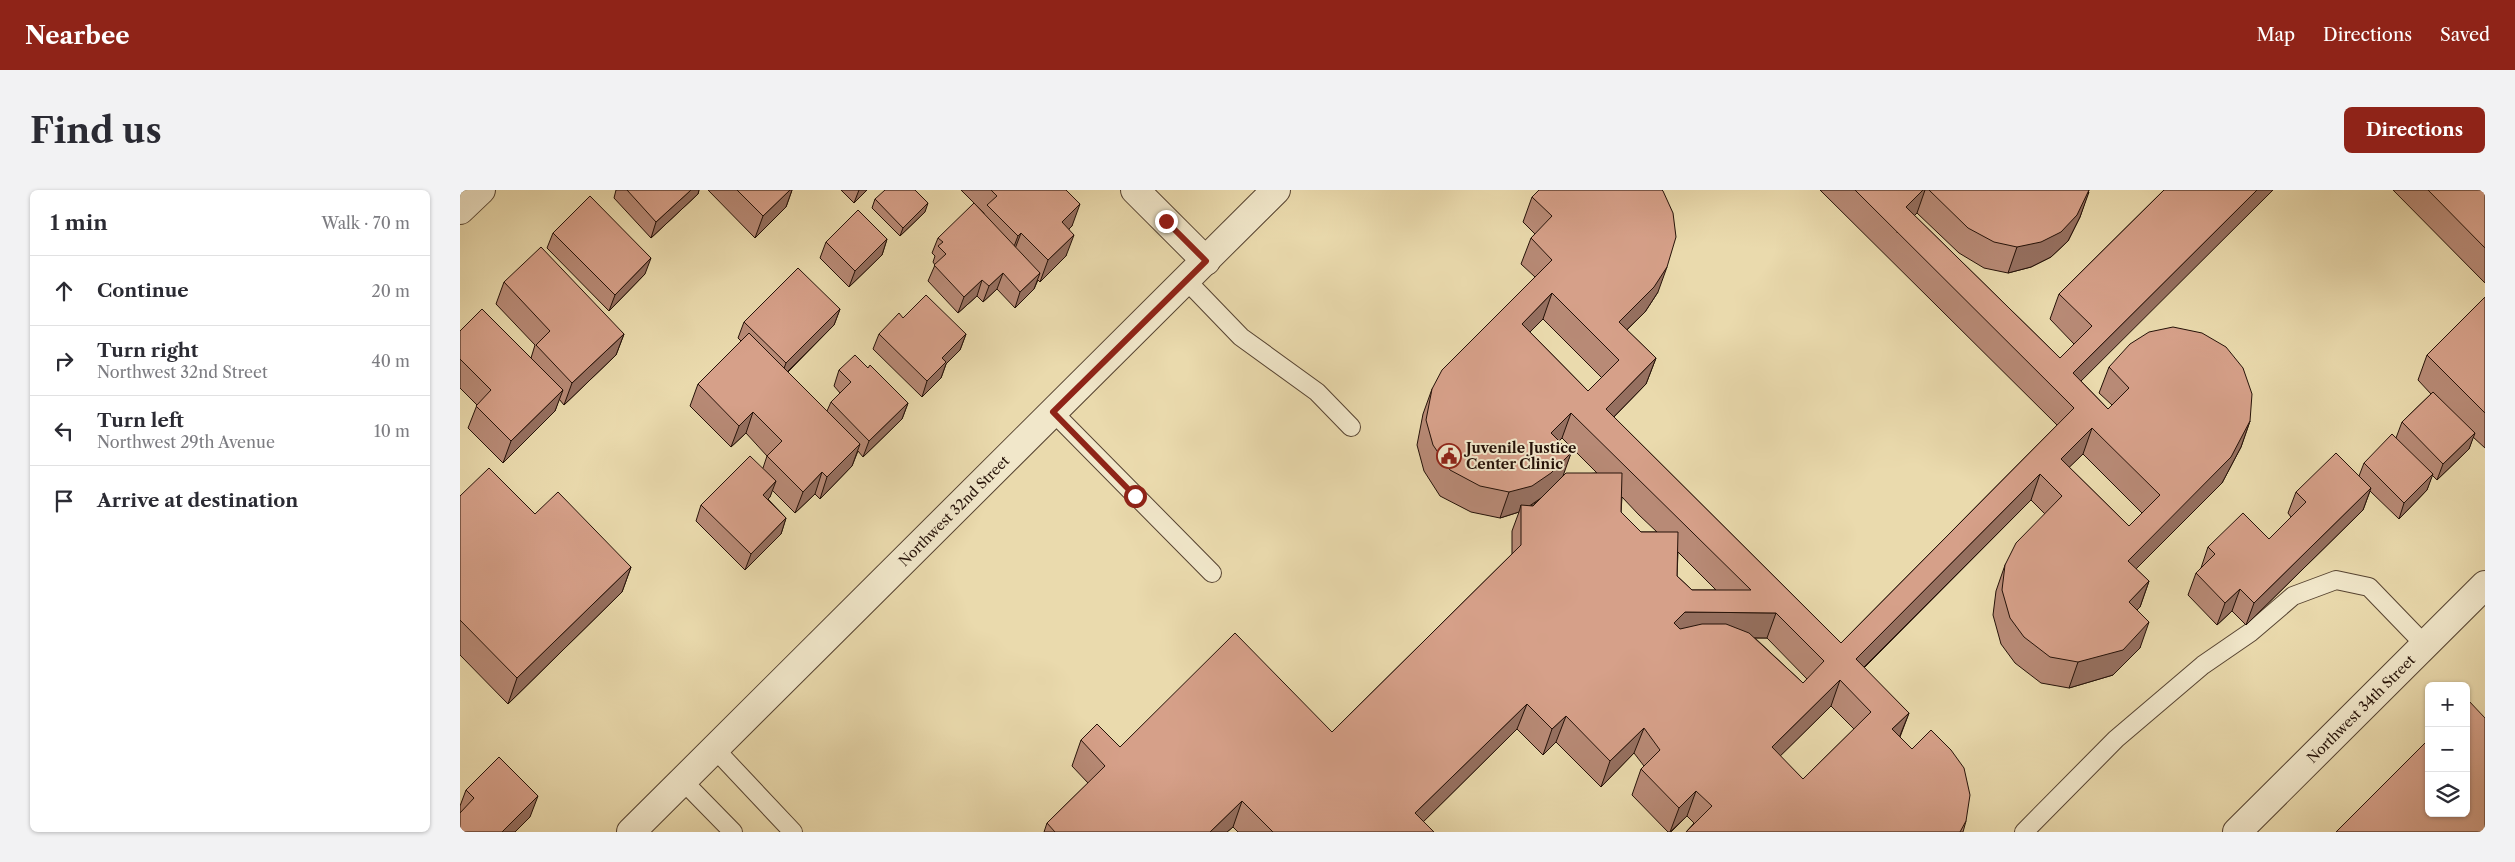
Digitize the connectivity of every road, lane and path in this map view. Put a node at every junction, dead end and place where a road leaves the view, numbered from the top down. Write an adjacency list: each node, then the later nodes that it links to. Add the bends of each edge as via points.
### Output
1 (480, 190): 4 (street)
2 (1135, 190): 5 (street)
3 (1276, 190): 5 (street, Northwest 32nd Street)
4 (460, 210)
5 (1206, 261): 6 (street, Northwest 32nd Street)
6 (1186, 280): 7 (street, Northwest 32nd Street); 8 (lane, via 1241,336 1317,392)
7 (1053, 412): 9 (lane); 12 (street, Northwest 32nd Street)
8 (1351, 427)
9 (1212, 573)
10 (2485, 585): 11 (street, Northwest 34th Street)
11 (2425, 645): 17 (lane, via 2369,587 2336,580 2293,596 2251,632 2203,664 2116,739); 18 (street, Northwest 34th Street)
12 (714, 748): 13 (street, Northwest 32nd Street); 16 (lane)
13 (682, 780): 14 (street, Northwest 32nd Street); 15 (lane)
14 (631, 832)
15 (733, 832)
16 (793, 832)
17 (2024, 832)
18 (2237, 832)

